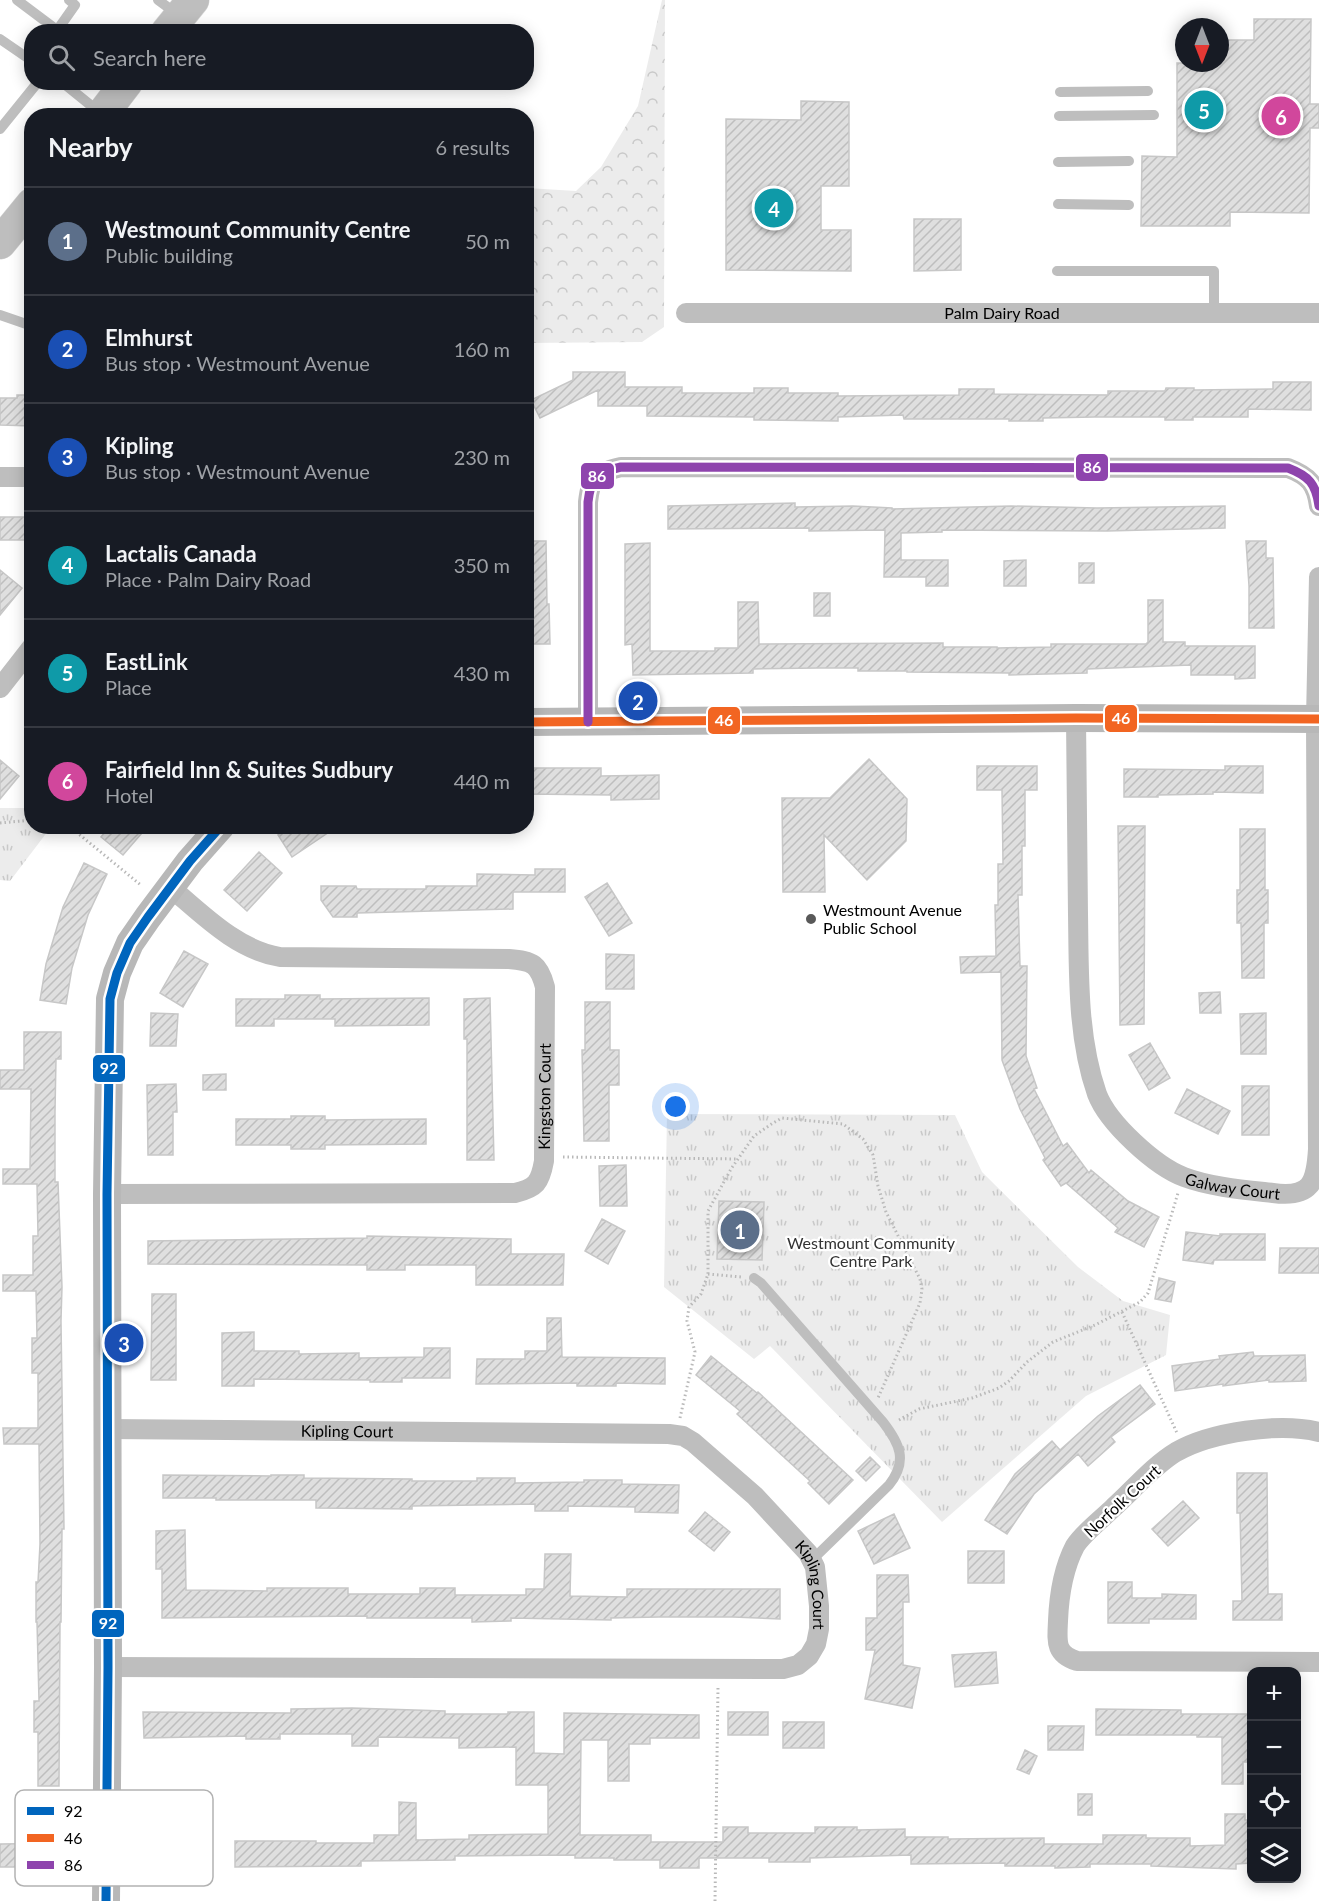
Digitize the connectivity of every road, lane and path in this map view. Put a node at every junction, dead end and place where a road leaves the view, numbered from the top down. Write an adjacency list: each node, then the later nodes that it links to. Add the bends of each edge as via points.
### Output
1 (17, 0): 3 (lane)
2 (69, 0): 4 (lane, via 75,5)
3 (48, 24)
4 (62, 24)
5 (0, 39): 6 (lane)
6 (24, 56)
7 (32, 90): 16 (lane)
8 (71, 90): 12 (lane)
9 (121, 90): 13 (main road)
10 (1148, 91): 11 (lane)
11 (1059, 92)
12 (93, 108)
13 (107, 108)
14 (1154, 115): 15 (lane)
15 (1059, 116)
16 (0, 129)
17 (1129, 161): 18 (lane)
18 (1058, 162)
19 (1058, 204): 20 (lane)
20 (1129, 205)
21 (24, 214): 22 (main road)
22 (1, 241)
23 (1057, 271): 26 (lane, via 1214,271)
24 (686, 313): 26 (street, Palm Dairy Road)
25 (1319, 313): 26 (street, Palm Dairy Road)
26 (1215, 314)
27 (0, 315): 28 (lane)
28 (24, 323)
29 (0, 477): 30 (street)
30 (24, 477)
31 (1319, 506): 38 (street, via 1312,483 1288,468 621,467 601,472 590,485 588,502)
32 (1319, 577): 36 (street, Galway Court)
33 (24, 657): 34 (street)
34 (0, 688)
35 (1076, 718): 36 (street); 38 (street); 46 (street, Galway Court, via 1079,984 1090,1070 1098,1096 1122,1132)
36 (1317, 719): 46 (street, Galway Court, via 1316,1175 1305,1190 1289,1195)
37 (534, 722): 38 (street)
38 (588, 722)
39 (24, 821): 40 (path)
40 (0, 823)
41 (80, 834): 43 (path)
42 (214, 834): 43 (street)
43 (165, 894): 44 (street, Kingston Court, via 251,950 266,955 509,959 534,964 545,987); 47 (street, via 130,943 110,999)
44 (544, 1156): 45 (path); 47 (street, Kingston Court, via 541,1176 531,1189 515,1194)
45 (738, 1159): 48 (path, via 708,1211); 51 (path, via 754,1136 782,1118 843,1124 863,1139 873,1155 886,1212 922,1289 920,1303)
46 (1183, 1177): 50 (path, via 1148,1293)
47 (107, 1194): 53 (street)
48 (708, 1274): 49 (path); 55 (path, via 701,1294 689,1307 687,1321 695,1352)
49 (754, 1278): 51 (lane)
50 (1122, 1312): 52 (path, via 1053,1342 999,1388 919,1409); 56 (path)
51 (873, 1410): 52 (lane)
52 (887, 1427): 57 (lane, via 900,1455 897,1475)
53 (107, 1429): 55 (street, Kipling Court); 59 (street)
54 (1319, 1432): 56 (street, Norfolk Court, via 1253,1431)
55 (676, 1435): 57 (street, Kipling Court, via 693,1442 755,1496)
56 (1184, 1449): 58 (street, Norfolk Court, via 1158,1465 1077,1543 1059,1596 1059,1649 1066,1658 1077,1661)
57 (812, 1560): 60 (street, Kipling Court, via 818,1580 819,1629 809,1656 798,1665 783,1669)
58 (1319, 1662)
59 (108, 1667): 60 (street, Kipling Court); 61 (street)
60 (718, 1669): 64 (path)
61 (107, 1790)
62 (106, 1886): 63 (street)
63 (106, 1901)
64 (716, 1901)

